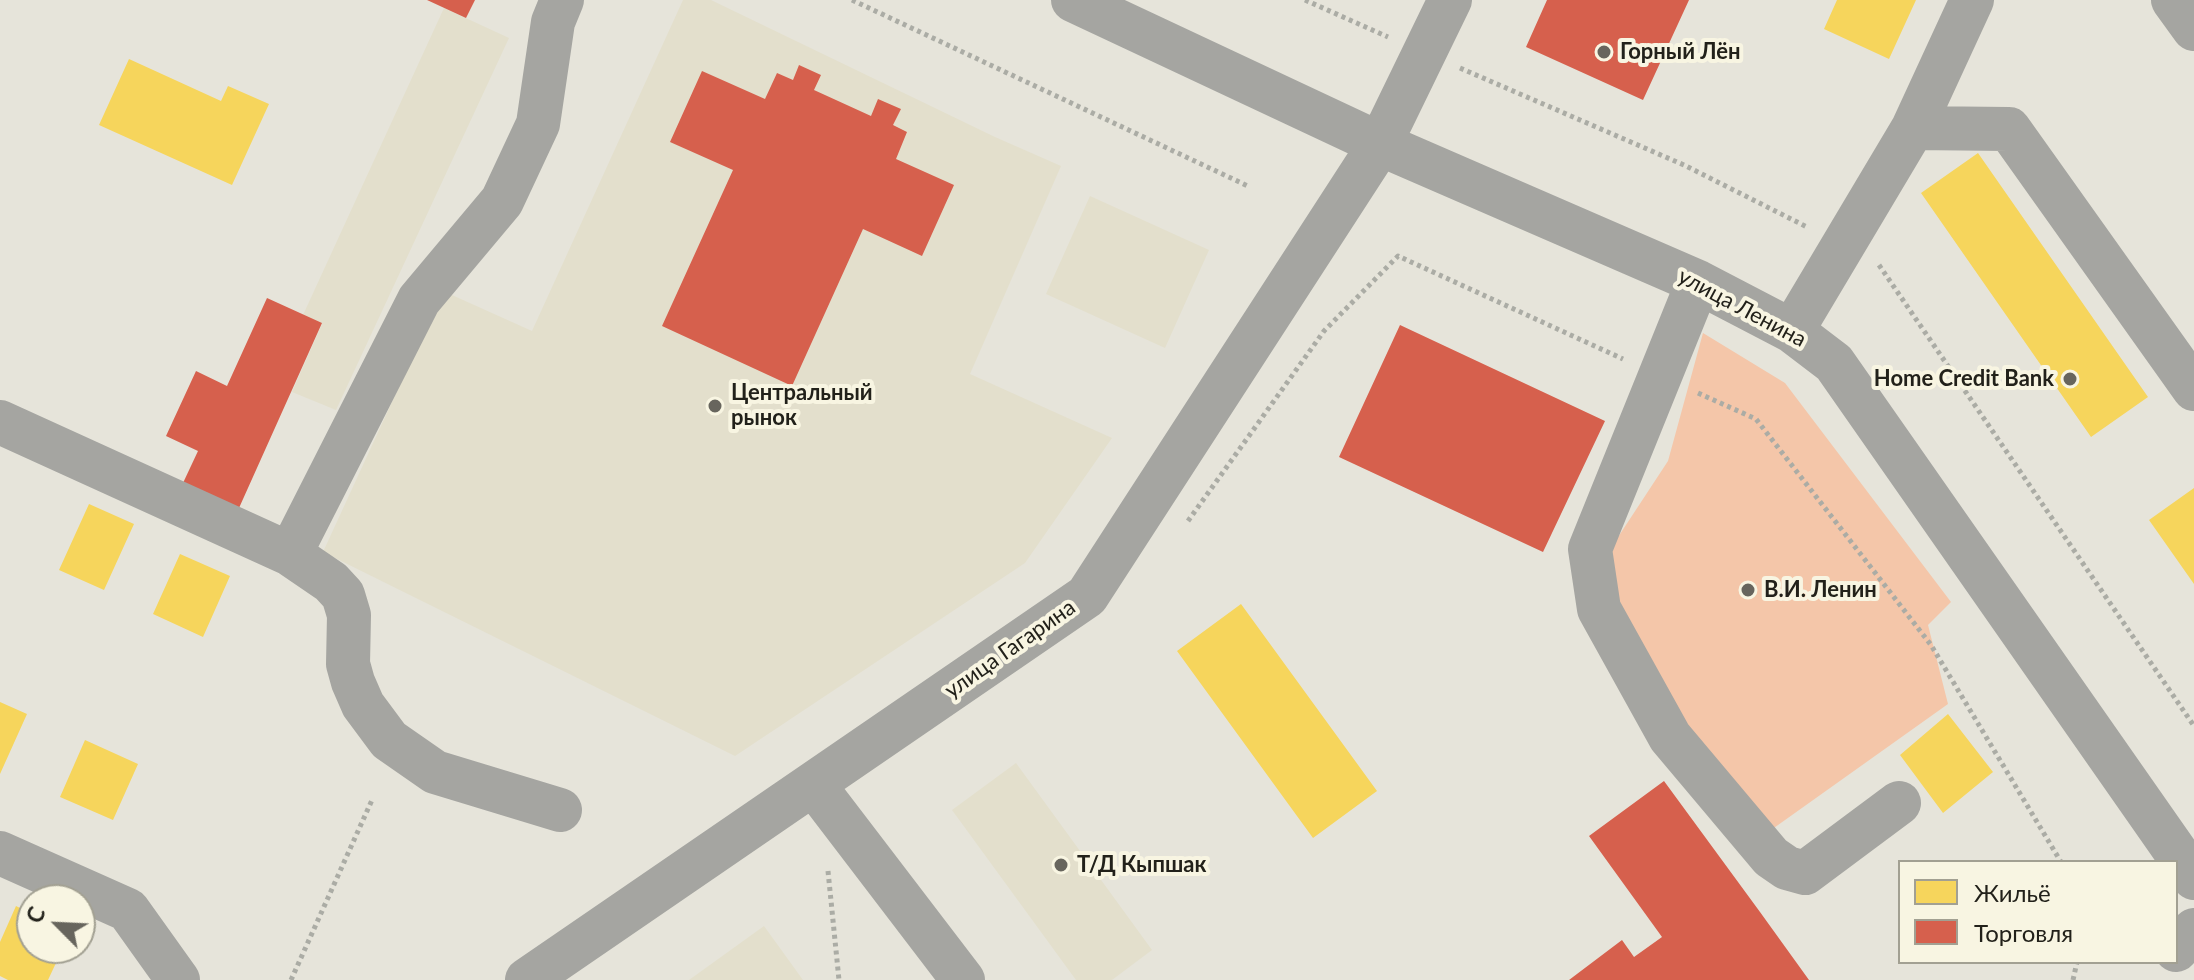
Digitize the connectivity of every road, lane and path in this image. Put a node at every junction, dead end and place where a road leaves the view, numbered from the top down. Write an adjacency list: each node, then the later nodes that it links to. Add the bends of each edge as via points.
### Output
1 (562, 0): 17 (street, via 553,22 538,124 502,201 419,300)
2 (852, 0): 10 (path)
3 (1073, 0): 9 (street, улица Ленина)
4 (1450, 0): 9 (street, улица Гагарина)
5 (1972, 0): 8 (street)
6 (2173, 0): 7 (street)
7 (2194, 29)
8 (1913, 128): 13 (street); 15 (street, via 2009,129)
9 (1380, 144): 12 (street, улица Ленина); 18 (street, улица Гагарина, via 1087,596)
10 (1250, 187)
11 (1398, 256): 14 (path)
12 (1698, 282): 13 (street, улица Ленина); 14 (street)
13 (1792, 331): 25 (street, улица Ленина, via 1834,363)
14 (1660, 376): 20 (street, via 1590,549 1599,609 1670,737 1771,857 1787,868 1805,873); 24 (path, via 1756,419 1931,645)
15 (2194, 389)
16 (0, 422): 17 (street)
17 (290, 554): 21 (street, via 343,595 353,682 389,740 435,772)
18 (814, 785): 30 (street, улица Гагарина); 32 (street)
19 (372, 800): 29 (path)
20 (1899, 803)
21 (560, 810)
22 (0, 853): 28 (street, via 128,910)
23 (826, 859): 31 (path)
24 (2060, 860)
25 (2194, 878)
26 (2194, 930): 27 (street)
27 (2178, 948)
28 (178, 980)
29 (291, 980)
30 (527, 980)
31 (839, 980)
32 (963, 980)

